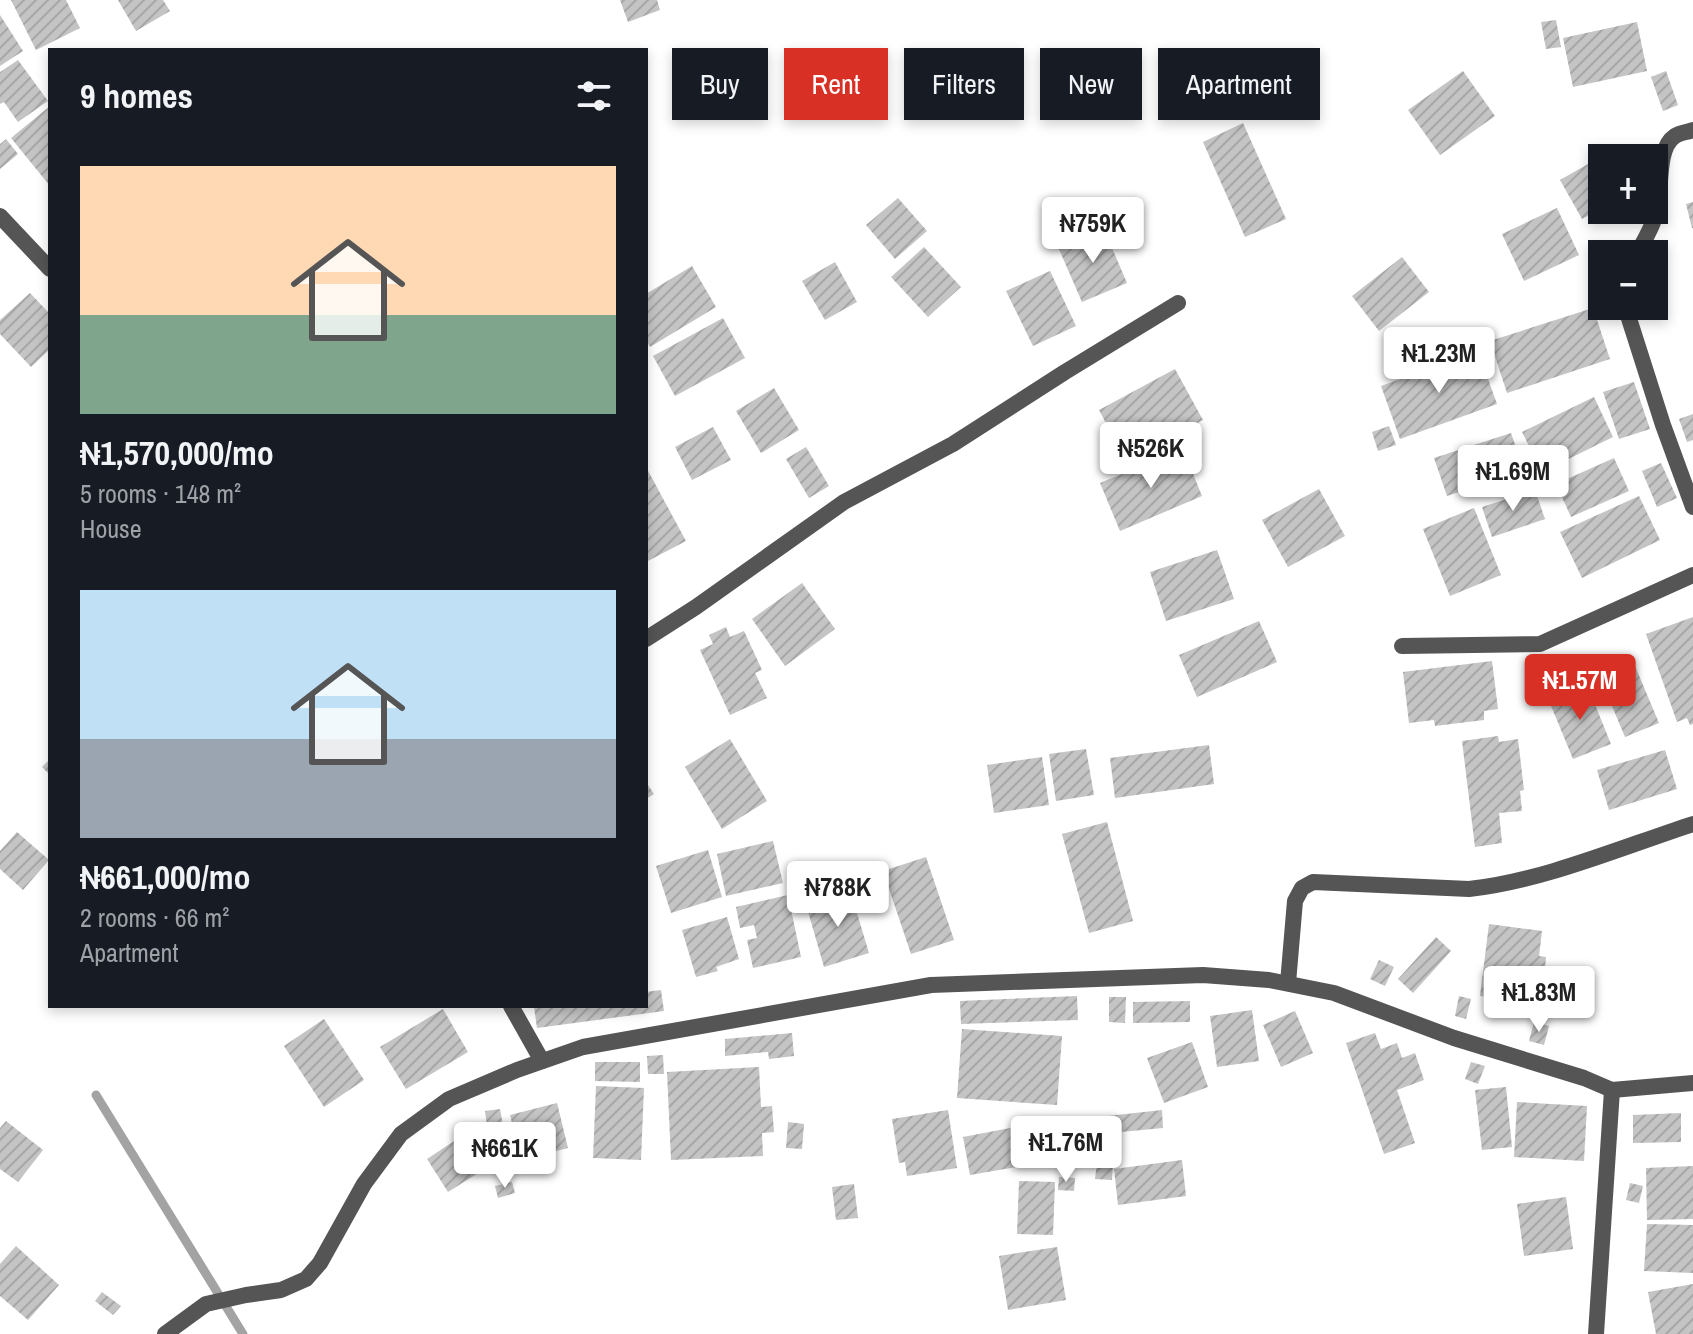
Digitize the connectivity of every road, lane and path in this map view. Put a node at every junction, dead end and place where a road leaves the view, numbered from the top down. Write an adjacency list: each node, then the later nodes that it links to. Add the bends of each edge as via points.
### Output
1 (1693, 130): 3 (street, via 1674,136 1667,145 1656,216)
2 (0, 216): 4 (street)
3 (1644, 240)
4 (48, 267)
5 (1178, 303): 9 (street, via 953,444 844,502)
6 (1629, 320): 7 (street)
7 (1693, 507)
8 (1693, 575): 10 (street, via 1540,644)
9 (648, 638)
10 (1402, 646)
11 (1693, 824): 12 (street, via 1543,874 1486,887 1313,882 1295,901)
12 (1288, 983): 14 (street, via 1203,975 931,985 583,1047); 16 (street, via 1334,993)
13 (512, 1008): 14 (street)
14 (542, 1061): 17 (street, via 449,1099 401,1134 306,1279 281,1290 206,1304)
15 (1693, 1083): 16 (street)
16 (1612, 1090): 18 (street)
17 (165, 1334)
18 (1596, 1334)

